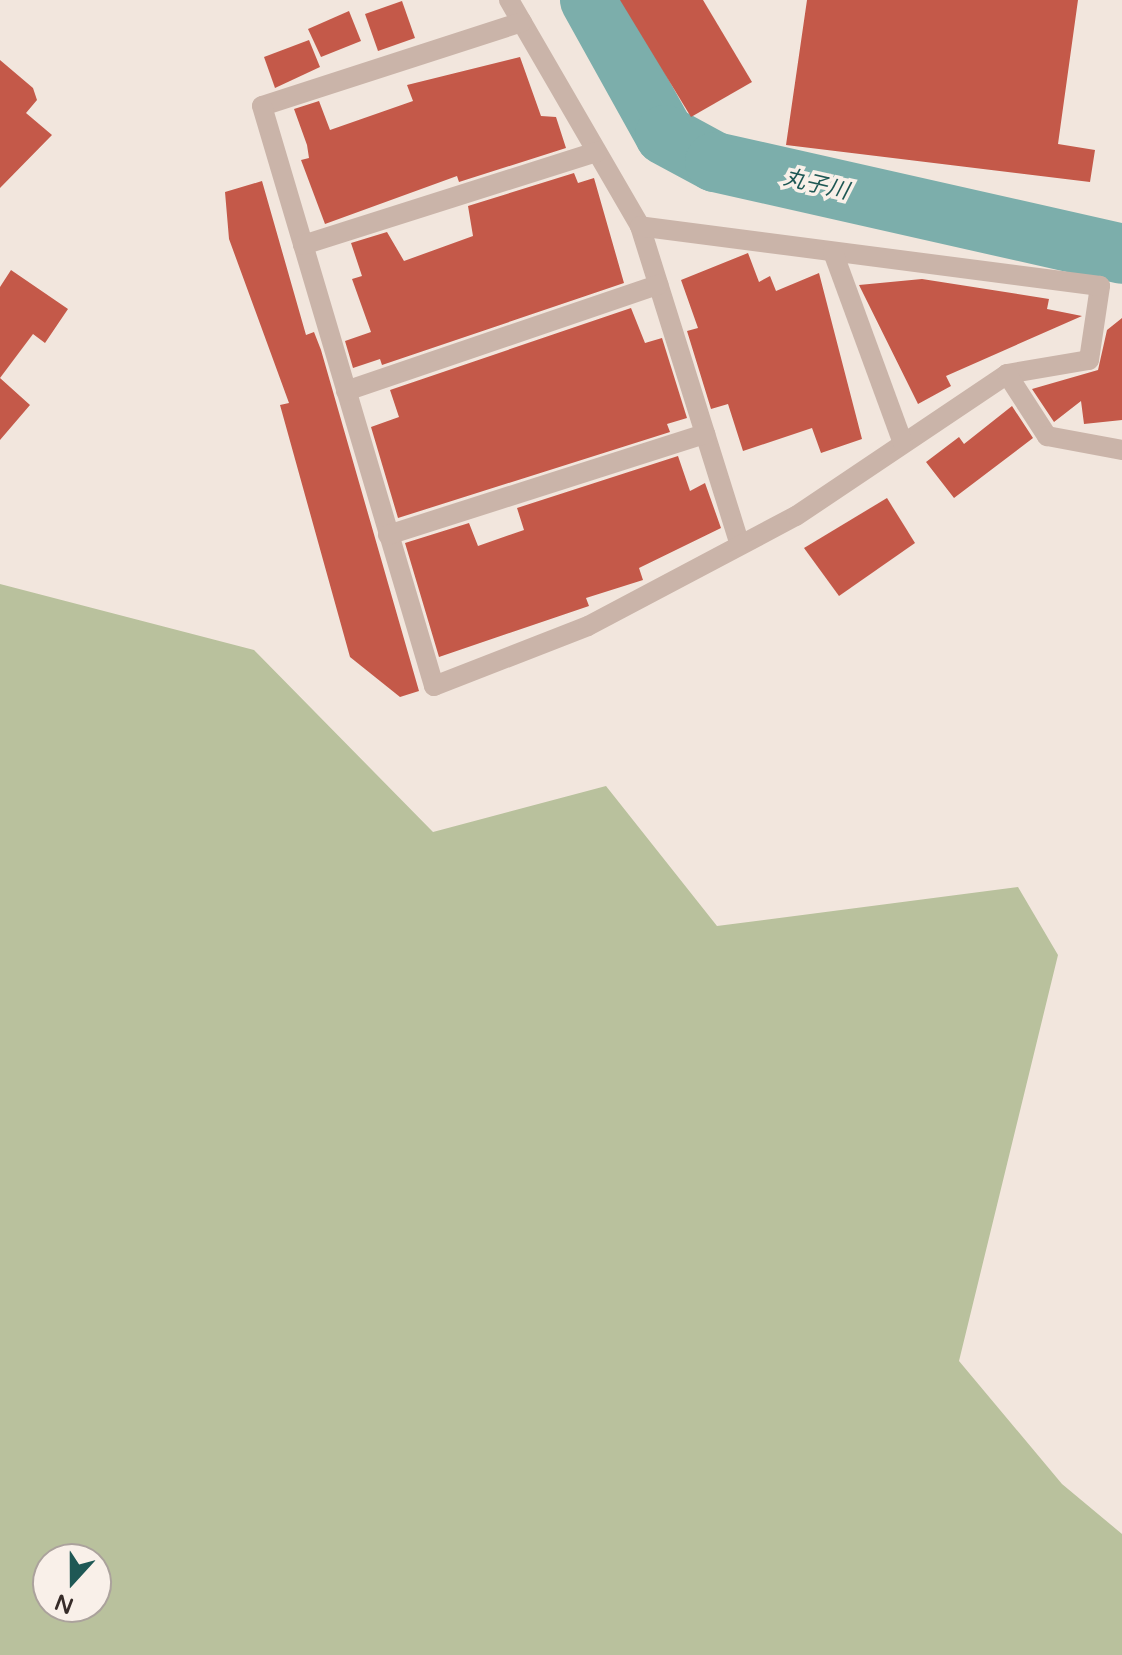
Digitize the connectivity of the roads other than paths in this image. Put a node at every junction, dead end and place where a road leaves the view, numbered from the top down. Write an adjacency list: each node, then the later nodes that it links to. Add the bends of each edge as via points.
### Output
1 (509, 0): 2 (street)
2 (522, 22): 3 (street); 5 (street, via 262,106)
3 (597, 152): 4 (street); 5 (street)
4 (640, 226): 6 (street); 7 (street)
5 (303, 245): 9 (street)
6 (833, 252): 8 (street, via 1100,286 1089,360); 11 (street)
7 (658, 285): 9 (street); 10 (street)
8 (1007, 374): 11 (street); 12 (street, via 1047,436)
9 (346, 391): 13 (street)
10 (705, 434): 13 (street); 14 (street)
11 (903, 443): 14 (street, via 796,516)
12 (1122, 450)
13 (388, 535): 14 (street, via 434,686 588,626)
14 (739, 541)

